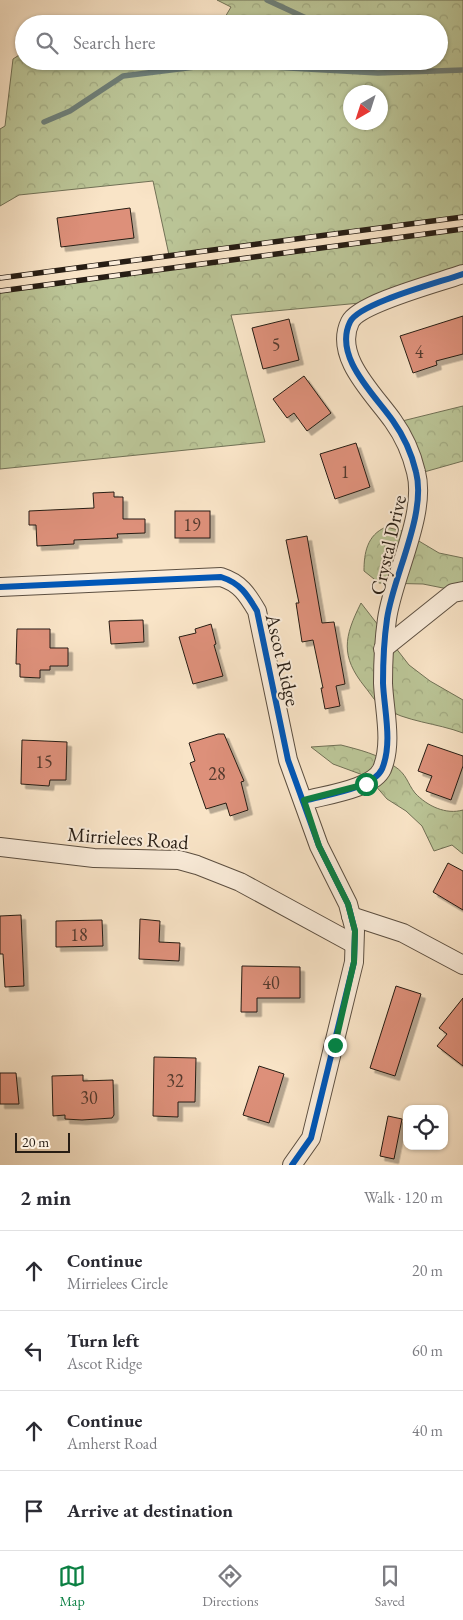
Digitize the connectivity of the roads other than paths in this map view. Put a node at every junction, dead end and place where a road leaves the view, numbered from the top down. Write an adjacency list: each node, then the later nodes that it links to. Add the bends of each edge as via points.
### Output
1 (463, 274): 4 (street, Crystal Drive, via 382,301 356,314 346,336 352,363 394,423 417,474 418,503 387,616)
2 (0, 587): 5 (street, Ascot Ridge, via 216,577 235,583 246,592 257,611 288,760)
3 (463, 591): 4 (street, via 453,594)
4 (383, 649): 5 (street, Crystal Drive, via 387,726 382,770 366,784)
5 (304, 800): 7 (street, Ascot Ridge, via 319,846)
6 (0, 847): 8 (street, Mirrielees Road, via 94,858 179,860 197,864 240,882)
7 (351, 916): 8 (street, Ascot Ridge); 9 (street, via 403,933)
8 (354, 944): 10 (street, Ascot Ridge, via 354,962 311,1138)
9 (463, 965)
10 (292, 1165)

